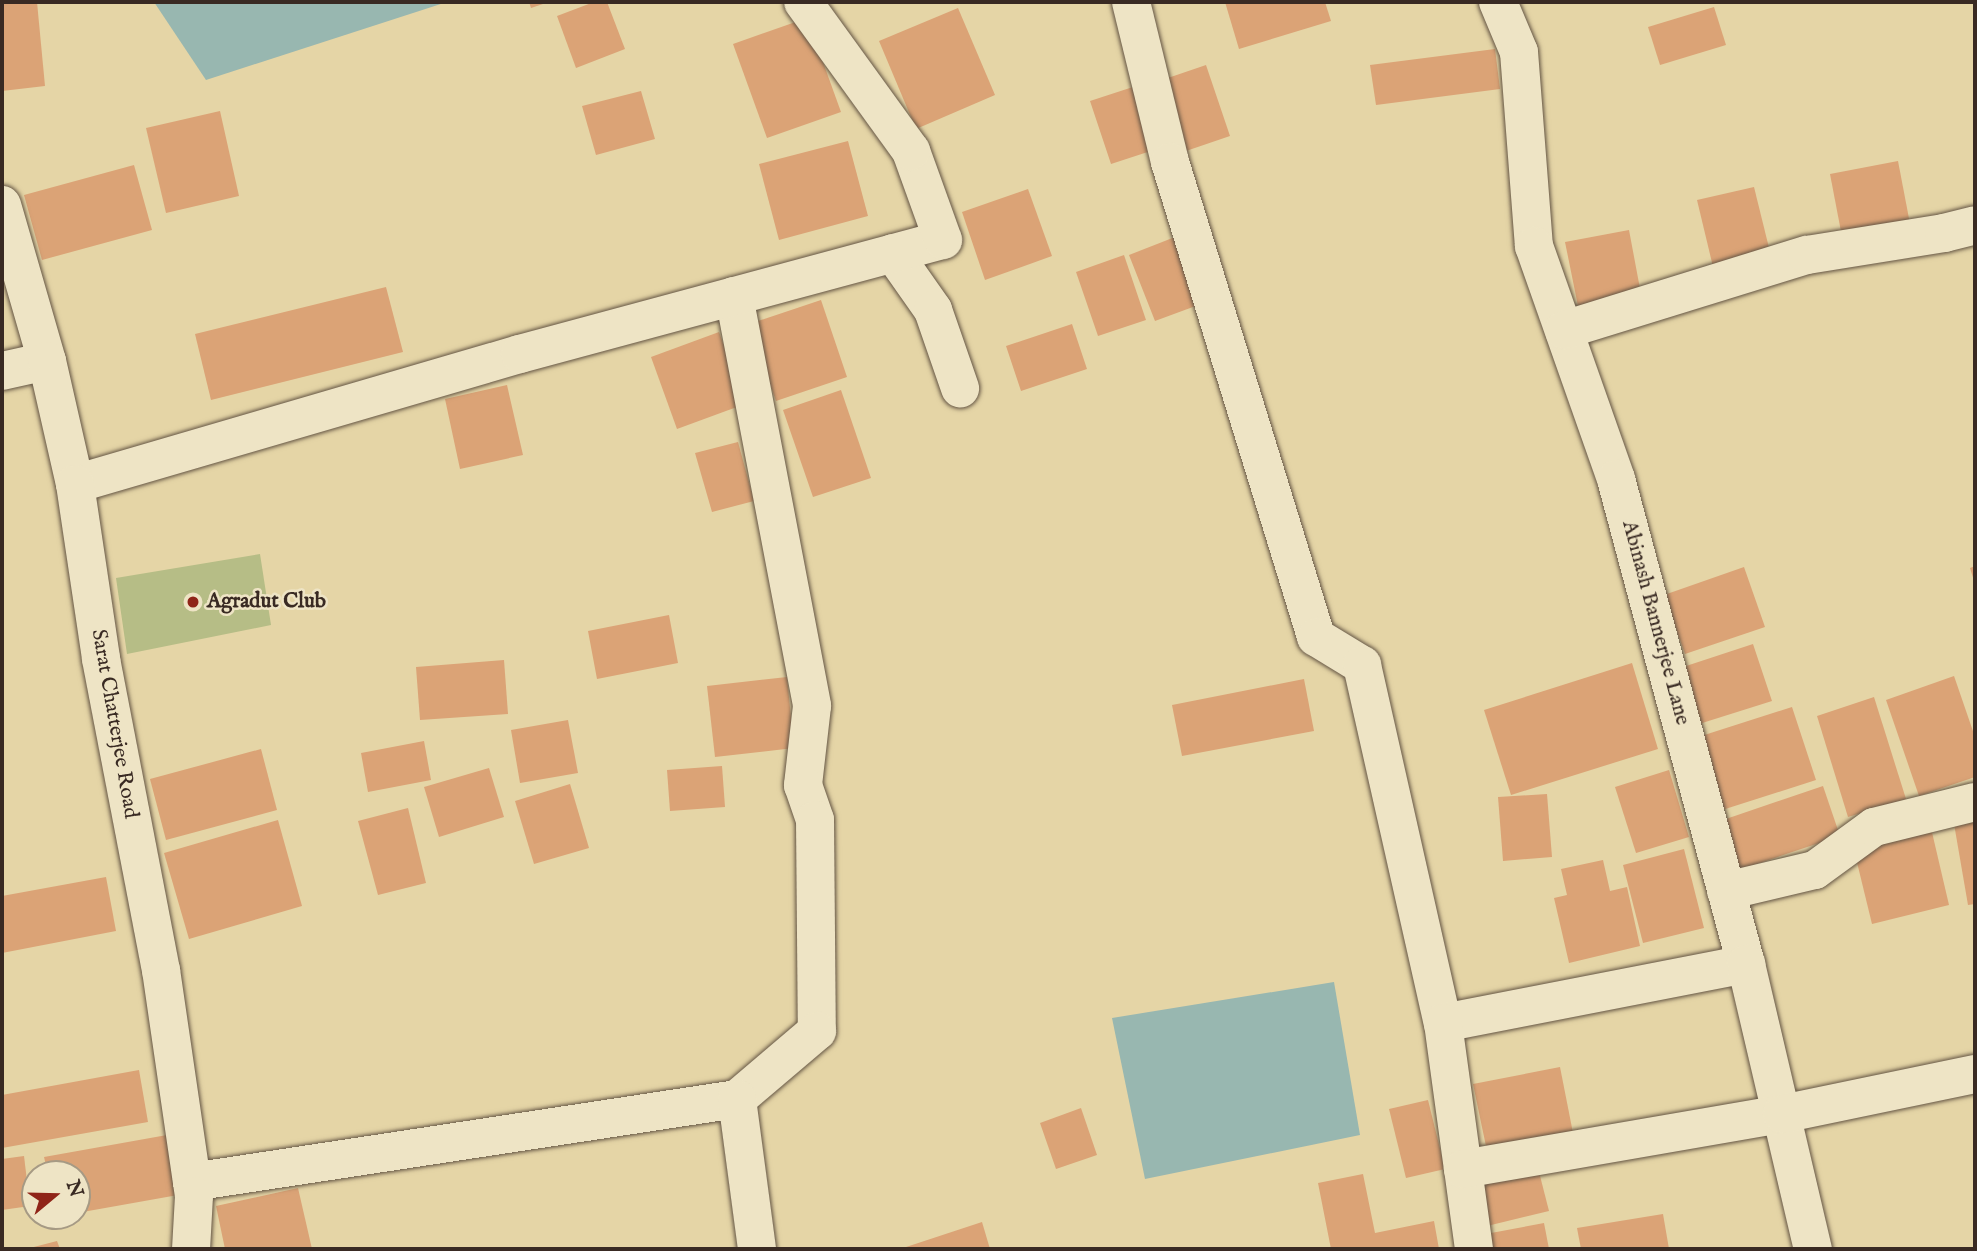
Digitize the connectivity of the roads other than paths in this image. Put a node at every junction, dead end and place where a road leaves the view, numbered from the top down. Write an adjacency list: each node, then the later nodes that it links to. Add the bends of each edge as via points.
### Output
1 (803, 2): 6 (street, via 911,151 943,240)
2 (1131, 2): 16 (street, via 1170,162 1316,636 1362,665)
3 (1498, 2): 8 (street, Abinash Bannerjee Lane, via 1519,52 1534,246)
4 (2, 205): 9 (street, Sarat Chatterjee Road)
5 (1975, 225): 8 (street, via 1807,255)
6 (893, 253): 7 (street); 11 (street, via 933,310)
7 (734, 296): 12 (street); 18 (street, via 812,706 803,785 815,820 817,1031)
8 (1564, 330): 14 (street, Abinash Bannerjee Lane, via 1616,479)
9 (47, 361): 10 (street); 12 (street, Sarat Chatterjee Road)
10 (2, 370)
11 (960, 388)
12 (75, 484): 21 (street, Sarat Chatterjee Road, via 104,672 162,970)
13 (1975, 802): 14 (street, via 1874,827 1815,870)
14 (1726, 891): 15 (street, Abinash Bannerjee Lane)
15 (1746, 964): 16 (street); 19 (street, Abinash Bannerjee Lane)
16 (1443, 1023): 20 (street)
17 (1975, 1074): 19 (street)
18 (737, 1098): 21 (street); 23 (street)
19 (1782, 1114): 20 (street); 25 (street, Abinash Bannerjee Lane)
20 (1463, 1169): 24 (street)
21 (192, 1182): 22 (street, Sarat Chatterjee Road)
22 (191, 1249)
23 (757, 1249)
24 (1474, 1249)
25 (1813, 1249)

